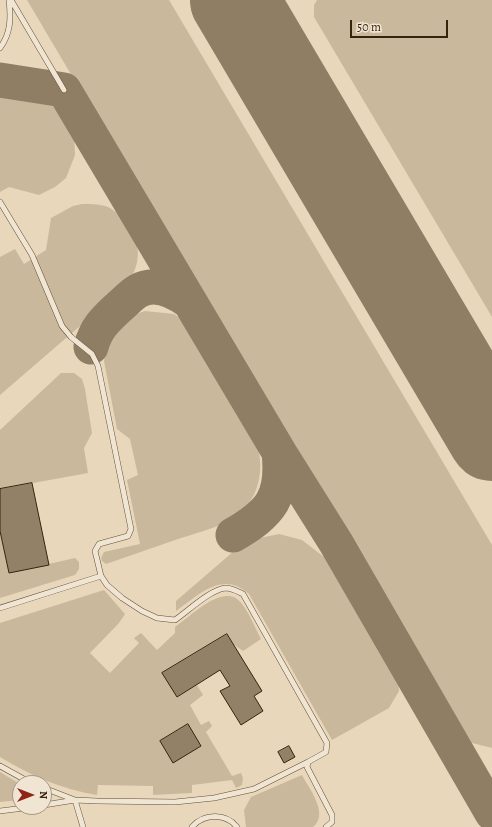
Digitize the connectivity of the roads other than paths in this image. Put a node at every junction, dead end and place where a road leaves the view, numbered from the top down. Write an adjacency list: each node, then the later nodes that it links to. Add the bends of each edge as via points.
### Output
1 (10, 0): 2 (lane, via 11,20 6,40); 3 (lane)
2 (0, 48)
3 (64, 90)
4 (0, 202): 5 (lane, via 32,255 62,326 92,354 98,366 131,530 128,536 96,546)
5 (101, 576): 6 (lane); 7 (lane, via 122,598 156,618 175,620 214,592 225,588 243,594 327,743 326,752)
6 (0, 608)
7 (308, 762): 11 (lane, via 266,784 235,795 175,802); 18 (lane, via 308,772 332,815 332,822)
8 (0, 766): 9 (lane)
9 (16, 775)
10 (52, 791): 11 (lane)
11 (74, 800): 12 (lane); 15 (lane)
12 (52, 804)
13 (12, 810): 14 (lane)
14 (0, 811)
15 (83, 827)
16 (192, 827): 17 (lane, via 197,822 216,816 230,819)
17 (237, 827)
18 (326, 827)

